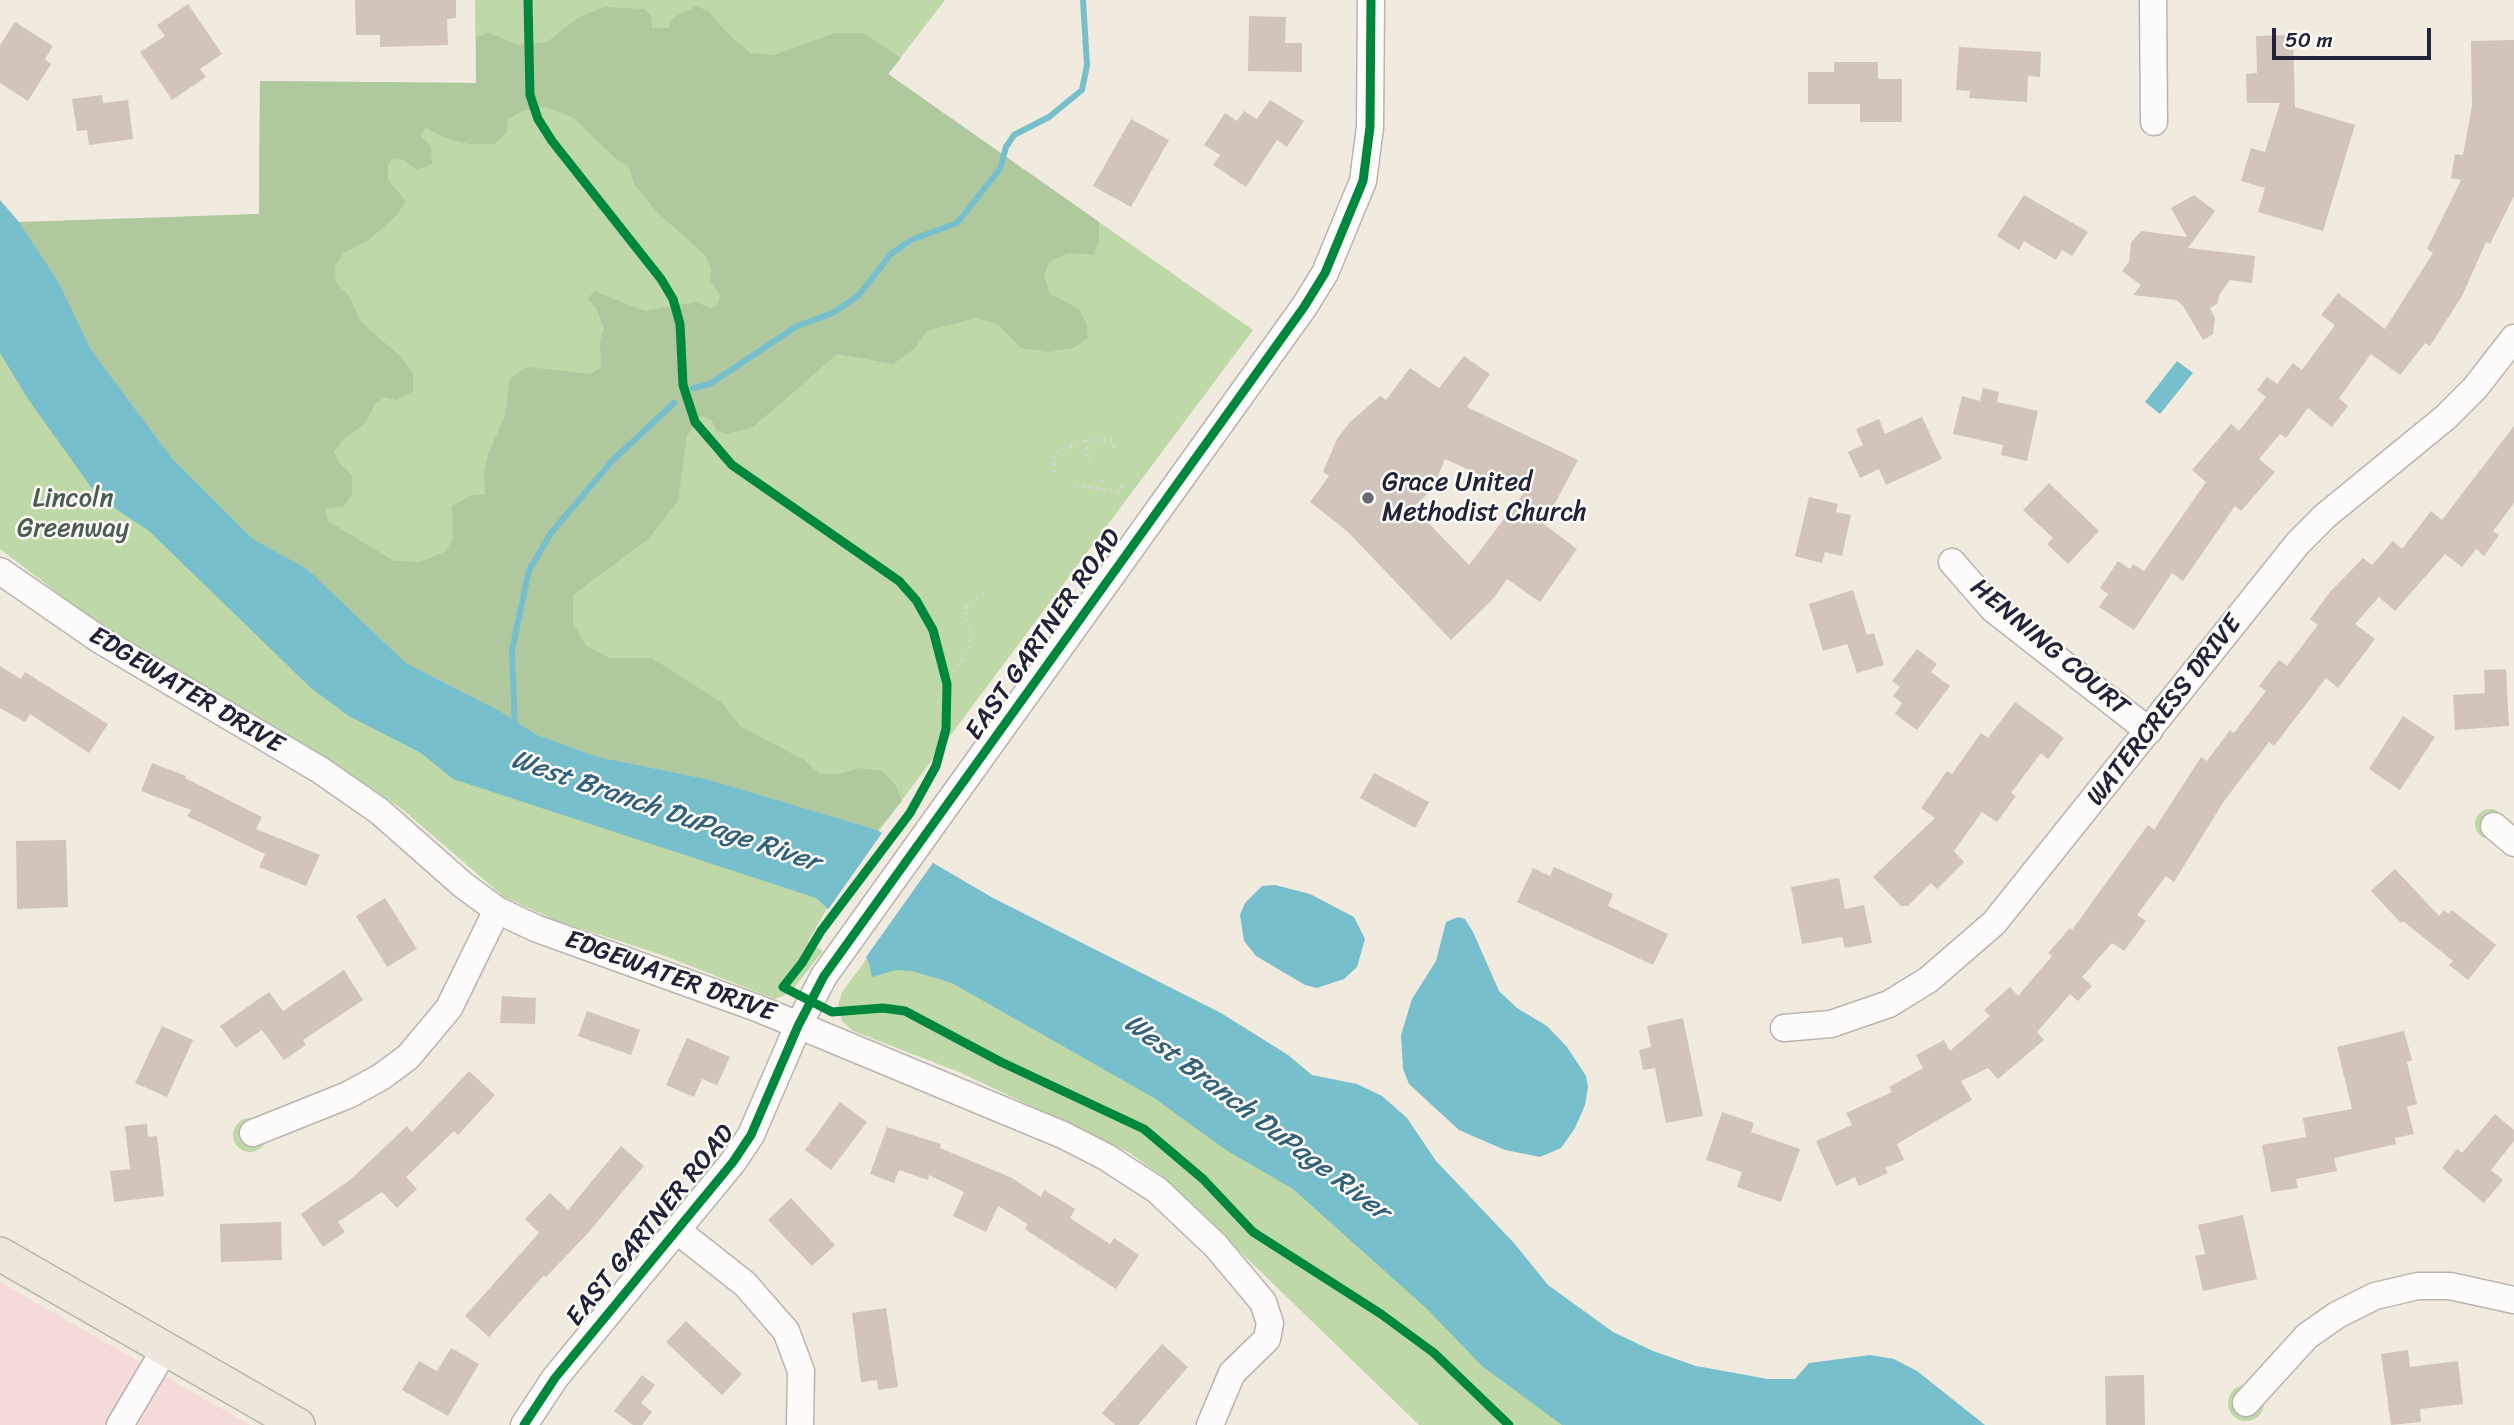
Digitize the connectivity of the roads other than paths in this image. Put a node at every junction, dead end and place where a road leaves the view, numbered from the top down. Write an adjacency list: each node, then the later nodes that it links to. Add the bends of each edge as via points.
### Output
1 (1371, 0): 9 (street, EAST GARTNER ROAD, via 1370,127 1363,181 1325,273 824,976)
2 (2153, 0): 3 (street)
3 (2154, 122)
4 (2514, 338): 7 (street, WATERCRESS DRIVE, via 2446,417 2298,543)
5 (1952, 562): 7 (street, HENNING COURT, via 1993,610)
6 (0, 571): 8 (street, EDGEWATER DRIVE, via 100,640 320,770 379,811)
7 (2149, 731): 10 (street, WATERCRESS DRIVE, via 2019,896 1964,951 1889,1004 1831,1024)
8 (497, 910): 9 (street, EDGEWATER DRIVE); 11 (street, via 449,1008 408,1057 348,1095)
9 (798, 1026): 12 (street, EAST GARTNER ROAD, via 751,1135); 21 (street, EDGEWATER DRIVE, via 1063,1135 1132,1173 1190,1219 1264,1302 1270,1323 1267,1339 1232,1373)
10 (1784, 1028)
11 (253, 1133)
12 (679, 1232): 19 (street, EAST GARTNER ROAD, via 555,1378); 20 (street, via 745,1284 786,1331 801,1371)
13 (0, 1254): 15 (main road)
14 (2514, 1300): 16 (street, via 2450,1286 2418,1286 2375,1296 2307,1336)
15 (165, 1349): 17 (street); 18 (main road)
16 (2246, 1403)
17 (125, 1423)
18 (298, 1425)
19 (524, 1425)
20 (800, 1425)
21 (1210, 1425)

